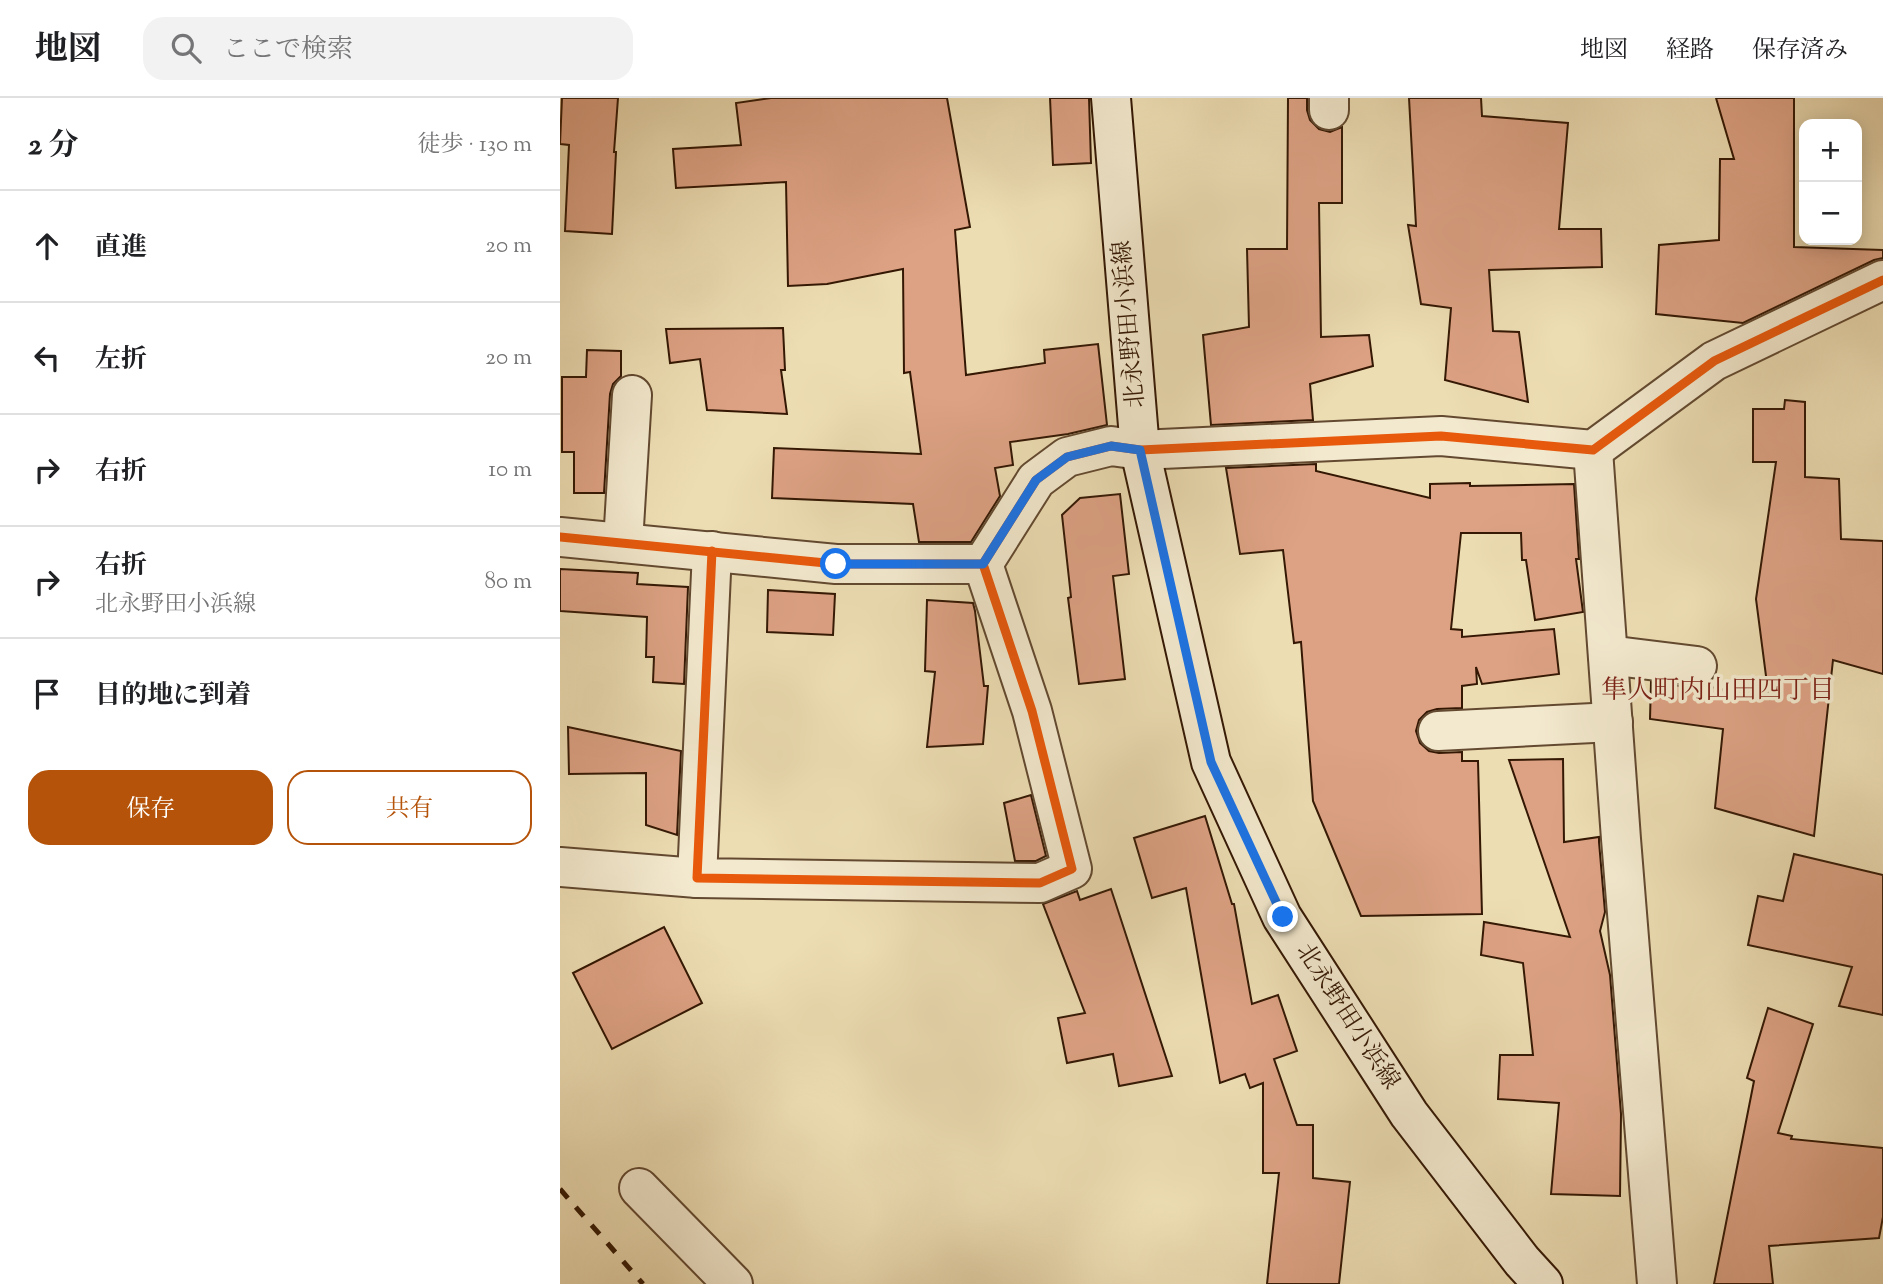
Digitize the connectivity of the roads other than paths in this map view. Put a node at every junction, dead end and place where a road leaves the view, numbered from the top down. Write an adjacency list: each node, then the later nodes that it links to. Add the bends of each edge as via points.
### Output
1 (1111, 98): 4 (street, 北永野田小浜線)
2 (1883, 280): 5 (street, via 1714,361)
3 (632, 395): 7 (street)
4 (1140, 450): 5 (street, via 1441,436); 9 (street, via 1111,446 1067,457 1036,480); 18 (street, 北永野田小浜線, via 1211,762 1283,917 1409,1114)
5 (1593, 450): 10 (street)
6 (560, 537): 7 (street)
7 (623, 543): 8 (street)
8 (712, 551): 9 (street, via 836,564); 15 (street)
9 (983, 564): 15 (street, via 1032,711 1072,869 1040,883)
10 (1608, 655): 11 (street); 12 (street)
11 (1697, 666)
12 (1613, 722): 13 (street); 19 (street)
13 (1438, 731)
14 (560, 867): 15 (street)
15 (696, 878)
16 (639, 1188): 17 (street)
17 (733, 1284)
18 (1543, 1284)
19 (1657, 1284)

